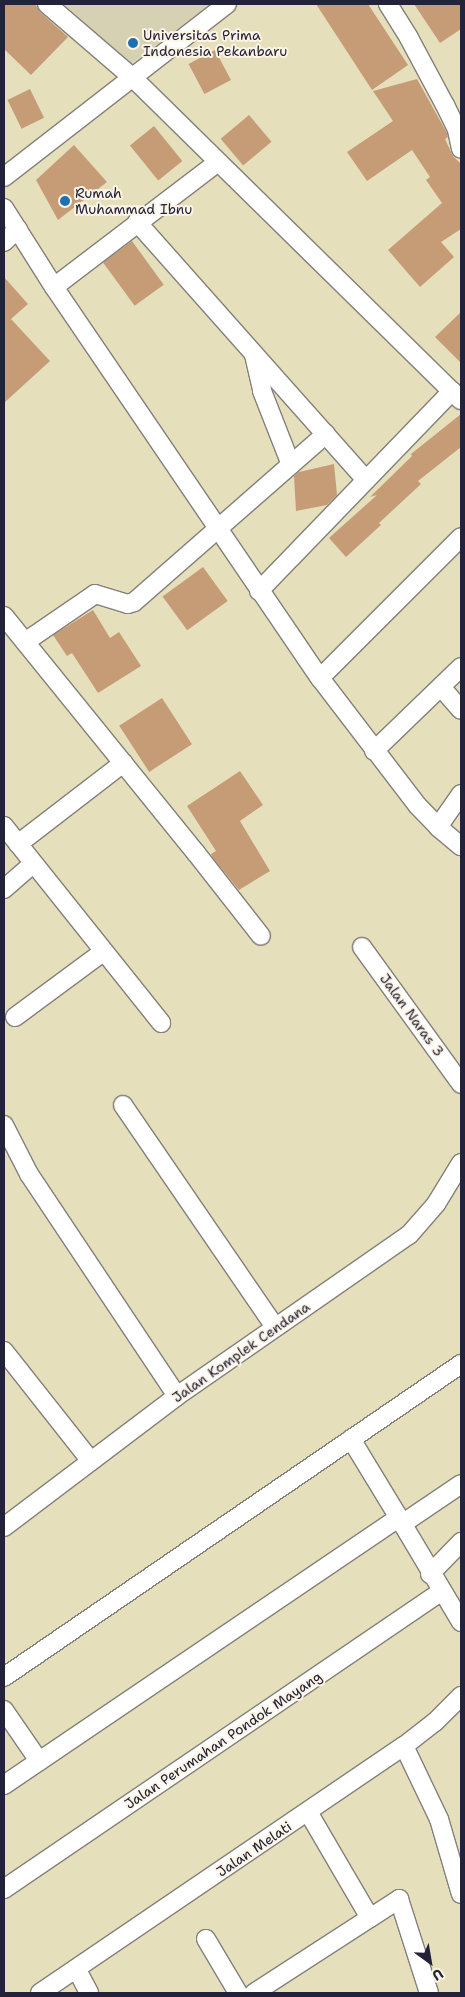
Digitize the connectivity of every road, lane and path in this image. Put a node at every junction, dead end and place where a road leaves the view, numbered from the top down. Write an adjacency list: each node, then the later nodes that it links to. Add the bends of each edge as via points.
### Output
1 (46, 4): 4 (street)
2 (227, 4): 4 (street)
3 (388, 4): 5 (street)
4 (132, 76): 7 (street); 8 (street)
5 (459, 128): 6 (street)
6 (461, 149)
7 (218, 162): 10 (street); 15 (street)
8 (4, 177)
9 (4, 208): 11 (street)
10 (137, 222): 13 (street); 14 (street)
11 (18, 230): 12 (street); 13 (street)
12 (4, 242)
13 (54, 287): 19 (street)
14 (254, 354): 16 (street); 17 (street, via 262,391)
15 (457, 396): 18 (street)
16 (326, 434): 17 (street); 18 (street)
17 (291, 465): 19 (street)
18 (366, 480): 21 (street)
19 (219, 529): 21 (street); 23 (street, via 134,602 128,604 95,594)
20 (461, 537): 25 (street)
21 (259, 591): 25 (street)
22 (4, 616): 23 (street)
23 (24, 642): 29 (street)
24 (461, 667): 26 (street)
25 (320, 678): 28 (street)
26 (441, 687): 27 (street); 28 (street)
27 (461, 710)
28 (374, 751): 32 (street)
29 (123, 763): 33 (street); 37 (street)
30 (461, 794): 32 (street)
31 (4, 826): 33 (street)
32 (438, 827): 34 (street)
33 (18, 844): 35 (street)
34 (461, 846)
35 (33, 864): 36 (street); 39 (street)
36 (4, 888)
37 (261, 936)
38 (362, 947): 42 (street, Jalan Naras 3)
39 (103, 952): 40 (street); 41 (street)
40 (15, 1017)
41 (161, 1023)
42 (461, 1084)
43 (123, 1105): 46 (street)
44 (4, 1125): 49 (street, via 30,1174)
45 (461, 1163): 46 (street, Jalan Komplek Cendana, via 436,1204 409,1235)
46 (275, 1327): 49 (street, Jalan Komplek Cendana)
47 (4, 1351): 51 (street)
48 (461, 1364): 50 (street)
49 (177, 1396): 51 (street, Jalan Komplek Cendana)
50 (351, 1439): 53 (street); 59 (street)
51 (91, 1461): 54 (street, Jalan Komplek Cendana)
52 (461, 1484): 53 (street)
53 (401, 1521): 56 (street); 63 (street)
54 (4, 1527)
55 (461, 1542): 56 (street)
56 (430, 1574): 57 (street)
57 (442, 1591): 58 (street); 66 (street, Jalan Perumahan Pondok Mayang)
58 (461, 1622)
59 (4, 1677)
60 (461, 1696): 62 (street, Jalan Melati)
61 (4, 1710): 63 (street)
62 (404, 1746): 65 (street, Jalan Melati); 67 (street, via 439,1819)
63 (39, 1761): 64 (street)
64 (4, 1785)
65 (308, 1812): 68 (street); 70 (street, Jalan Melati)
66 (4, 1889)
67 (461, 1894)
68 (370, 1918): 74 (street); 75 (street, via 399,1898)
69 (206, 1939): 73 (street)
70 (77, 1970): 71 (street, Jalan Melati); 72 (street)
71 (40, 1993)
72 (89, 1993)
73 (238, 1993)
74 (254, 1993)
75 (428, 1993)

